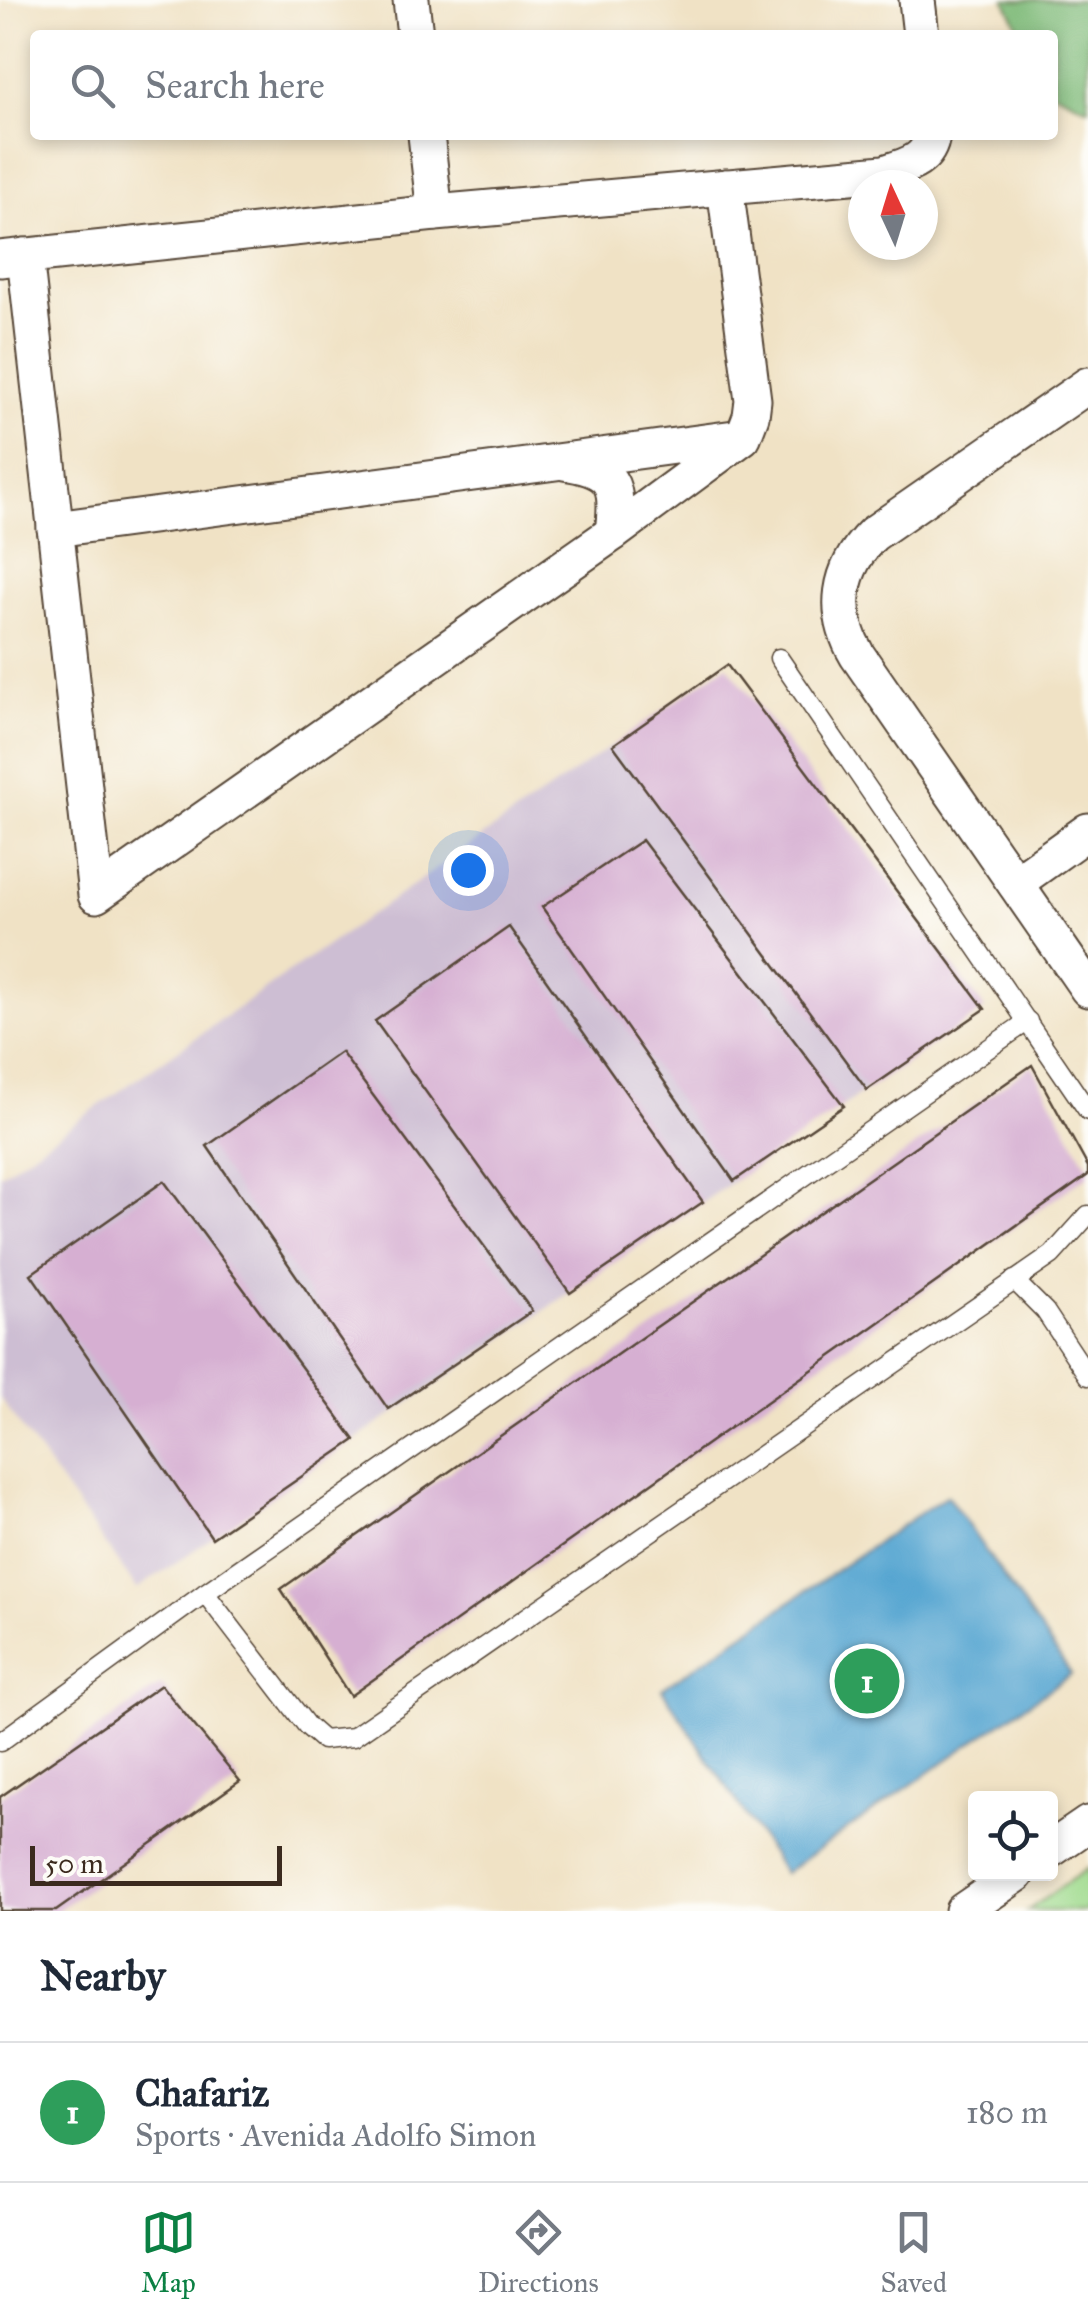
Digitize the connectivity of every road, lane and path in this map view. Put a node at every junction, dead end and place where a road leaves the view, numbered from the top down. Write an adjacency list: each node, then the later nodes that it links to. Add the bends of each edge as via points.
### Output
1 (411, 0): 3 (street)
2 (916, 0): 4 (street)
3 (414, 30)
4 (920, 30)
5 (427, 140): 8 (street)
6 (932, 140): 7 (street, via 922,158 884,173)
7 (724, 187): 8 (street); 11 (street, via 752,400)
8 (435, 213): 9 (street)
9 (12, 258): 13 (street)
10 (1088, 386): 17 (street, via 873,534 842,584 850,642)
11 (743, 437): 12 (street); 14 (street)
12 (554, 460): 13 (street); 14 (street, via 605,474 617,503)
13 (55, 529): 14 (street, via 96,895)
14 (613, 533)
15 (780, 658): 19 (lane)
16 (1088, 832): 17 (street)
17 (1015, 883): 18 (street)
18 (1088, 989)
19 (1028, 1021): 20 (lane); 24 (lane)
20 (1088, 1111)
21 (1088, 1215): 22 (lane, via 1052,1255)
22 (1014, 1280): 23 (lane); 24 (lane, via 353,1737 322,1740)
23 (1088, 1376)
24 (205, 1593): 25 (lane)
25 (0, 1742)
26 (1088, 1824): 27 (street)
27 (1058, 1845)
28 (1007, 1881): 29 (street)
29 (964, 1911)

